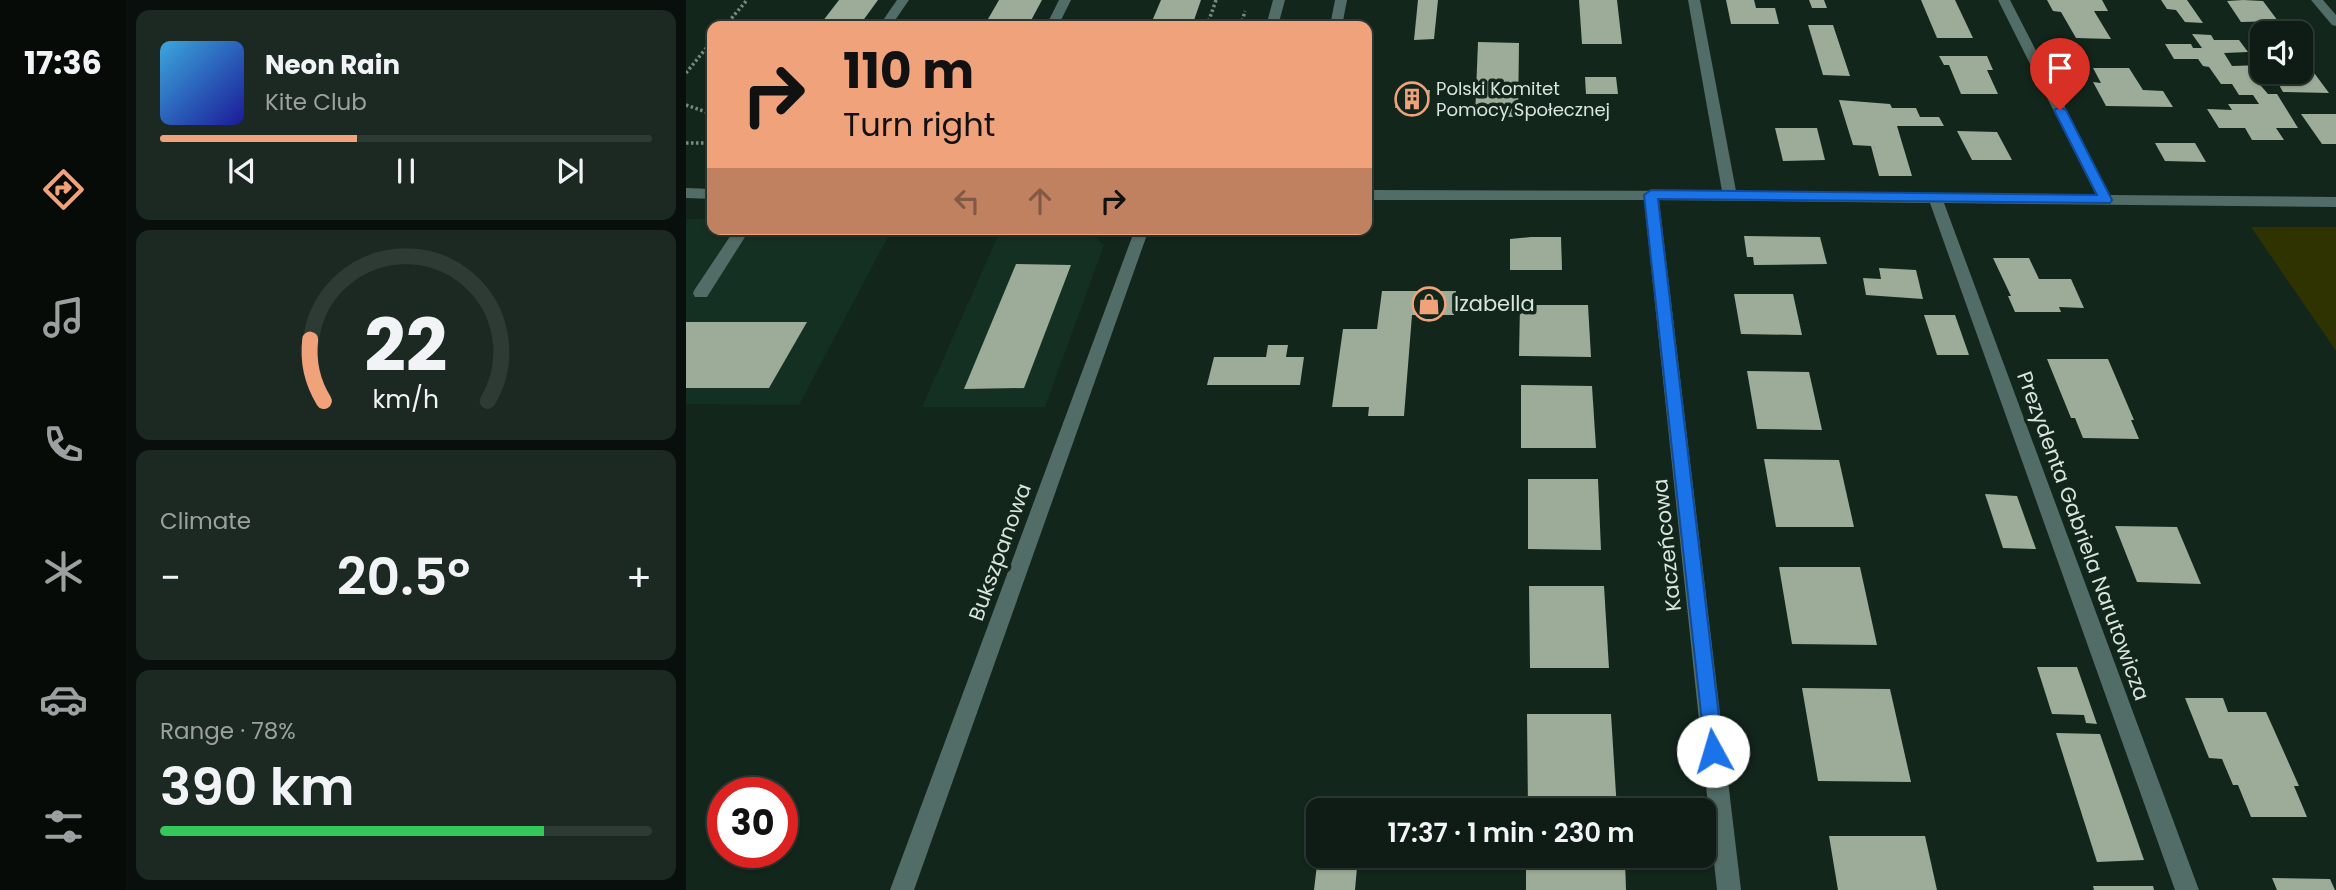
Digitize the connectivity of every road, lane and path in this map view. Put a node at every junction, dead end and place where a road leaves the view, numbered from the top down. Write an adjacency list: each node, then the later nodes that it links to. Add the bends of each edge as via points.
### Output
1 (747, 0): 10 (path)
2 (903, 0): 11 (street)
3 (1065, 0): 12 (street)
4 (1216, 0): 13 (path)
5 (1279, 0): 14 (street)
6 (1341, 0): 15 (street)
7 (1694, 0): 27 (street)
8 (2004, 0): 29 (street)
9 (2317, 0): 16 (street)
10 (729, 21)
11 (888, 21)
12 (1054, 21)
13 (1209, 21)
14 (1273, 21)
15 (1337, 21)
16 (2336, 22)
17 (707, 47): 18 (path)
18 (686, 73)
19 (686, 105): 20 (path)
20 (707, 112)
21 (686, 143): 22 (path)
22 (707, 143)
23 (686, 193): 24 (street)
24 (707, 194)
25 (1372, 195): 26 (street)
26 (1651, 195): 27 (street); 35 (street, Kaczeńcowa)
27 (1730, 196): 28 (street)
28 (1936, 198): 29 (street); 36 (street, Prezydenta Gabriela Narutowicza)
29 (2106, 200): 30 (street)
30 (2336, 202)
31 (739, 235): 33 (street)
32 (1140, 235): 34 (street, Bukszpanowa)
33 (701, 293)
34 (902, 890)
35 (1729, 890)
36 (2187, 890)

